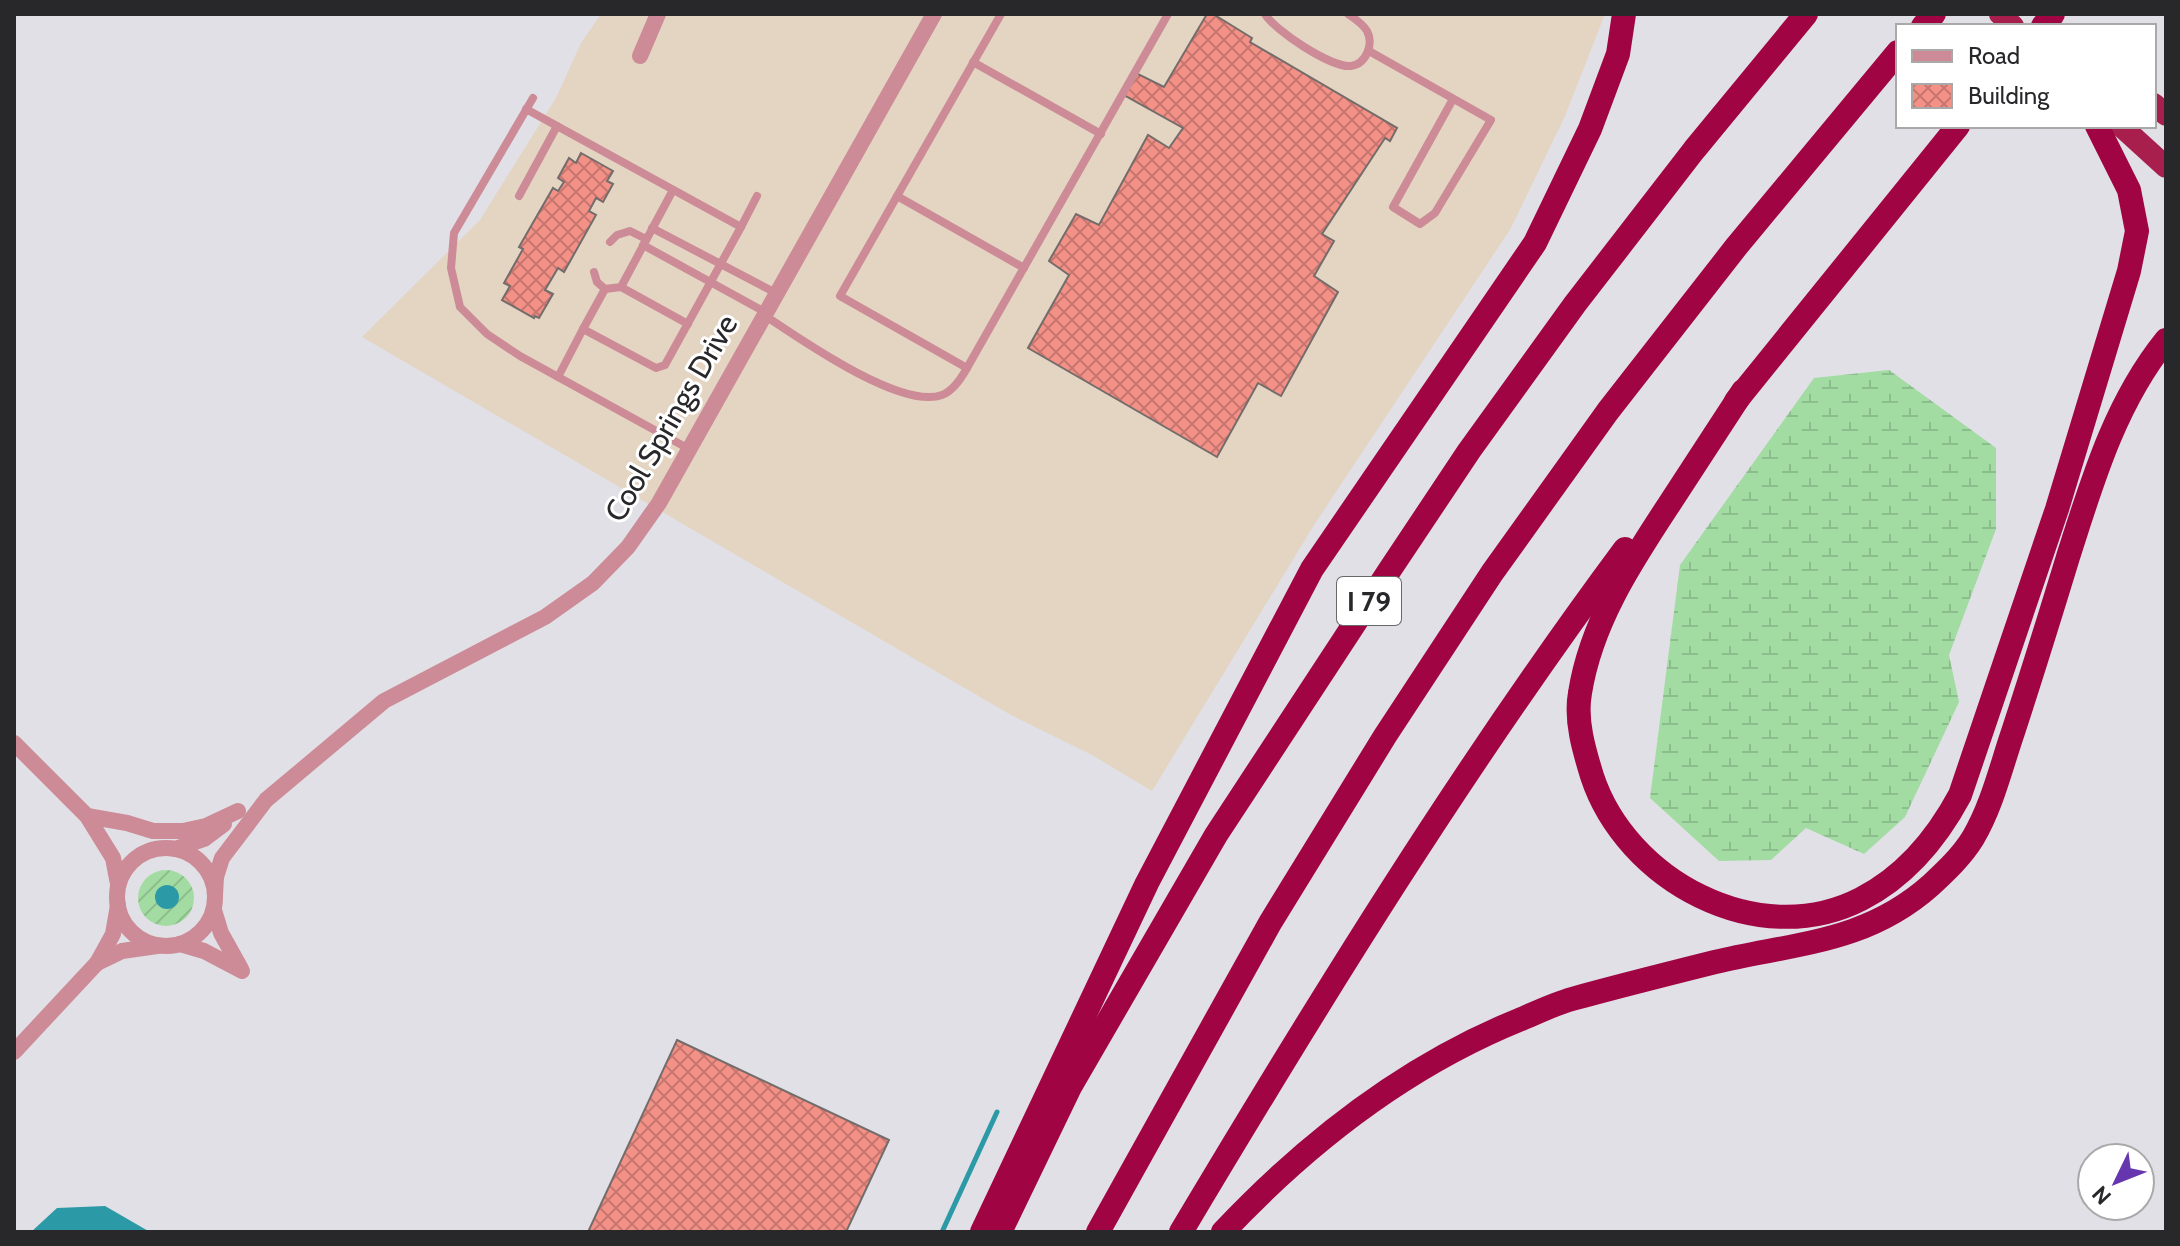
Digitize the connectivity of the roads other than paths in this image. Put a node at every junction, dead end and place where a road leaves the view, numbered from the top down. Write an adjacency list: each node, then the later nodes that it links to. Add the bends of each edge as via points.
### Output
1 (658, 14): 11 (street)
2 (934, 14): 36 (street, Cool Springs Drive)
3 (1001, 14): 12 (lane)
4 (1168, 14): 20 (lane)
5 (1265, 14): 9 (lane, via 1275,27 1337,64 1352,66)
6 (1348, 14): 9 (lane, via 1366,29)
7 (1624, 14): 56 (highway, via 1618,54 1594,117 1535,243 1312,569 1147,883)
8 (1806, 14): 57 (highway, I 79, via 1575,304 1389,571 1208,848 1070,1087)
9 (1369, 51): 14 (lane)
10 (1896, 54): 58 (highway, via 1618,398 1492,573 1270,923)
11 (640, 56)
12 (973, 62): 20 (lane); 25 (lane)
13 (533, 98): 15 (lane)
14 (1453, 99): 14 (lane, via 1393,207 1420,224 1435,213 1491,120)
15 (526, 109): 16 (lane); 42 (lane, via 454,233 451,268 460,307 487,334)
16 (557, 126): 22 (lane); 23 (lane)
17 (1956, 128): 43 (highway)
18 (2098, 128): 43 (highway, via 2129,190 2137,231 2129,271 2057,509 1960,795 1932,840 1887,884 1830,911 1776,915 1735,910 1670,881 1610,819 1582,744 1579,695 1598,627 1634,558)
19 (2123, 128): 21 (highway)
20 (1101, 134): 31 (lane)
21 (2166, 167)
22 (673, 190): 26 (lane); 27 (lane)
23 (519, 196)
24 (757, 196): 26 (lane)
25 (897, 196): 31 (lane); 41 (lane, via 840,296)
26 (741, 227): 30 (lane)
27 (652, 228): 29 (lane); 30 (lane)
28 (610, 242): 29 (lane, via 630,231)
29 (645, 242): 33 (lane); 34 (lane)
30 (720, 264): 33 (lane); 36 (lane)
31 (1024, 268): 41 (lane)
32 (594, 272): 35 (lane)
33 (711, 282): 37 (lane); 38 (lane)
34 (621, 287): 35 (lane); 38 (lane)
35 (605, 289): 39 (lane)
36 (776, 293): 37 (street, Cool Springs Drive)
37 (764, 313): 41 (lane, via 857,371 908,395 944,395); 44 (street, Cool Springs Drive)
38 (688, 324): 39 (lane, via 665,365 656,368)
39 (583, 329): 42 (lane)
40 (2166, 340): 60 (highway, via 2113,428 1985,812 1954,863 1896,911 1859,930 1568,1000 1481,1036 1373,1100 1315,1144)
41 (967, 368)
42 (558, 377): 44 (lane)
43 (1743, 391): 59 (highway, via 1491,737 1273,1077)
44 (690, 450): 46 (street, Cool Springs Drive, via 636,536 593,583 534,624 384,701)
45 (14, 743): 48 (street)
46 (266, 800): 47 (street, Cool Springs Drive); 51 (street, Cool Springs Drive, via 222,858)
47 (238, 811): 48 (street, via 183,831 153,831); 49 (street, Cool Springs Drive, via 204,839)
48 (87, 816): 50 (street, via 113,858)
49 (175, 849): 50 (street, via 153,850 135,860); 51 (street, via 203,865 212,879)
50 (119, 886): 52 (street)
51 (215, 902): 53 (street, via 201,931); 53 (street, via 221,933 242,971 204,951)
52 (118, 904): 53 (street, via 133,933 153,944); 54 (street, via 113,934)
53 (172, 945): 54 (street, via 136,948)
54 (97, 963): 55 (street)
55 (14, 1052)
56 (982, 1232)
57 (1000, 1232)
58 (1098, 1232)
59 (1181, 1232)
60 (1223, 1232)

